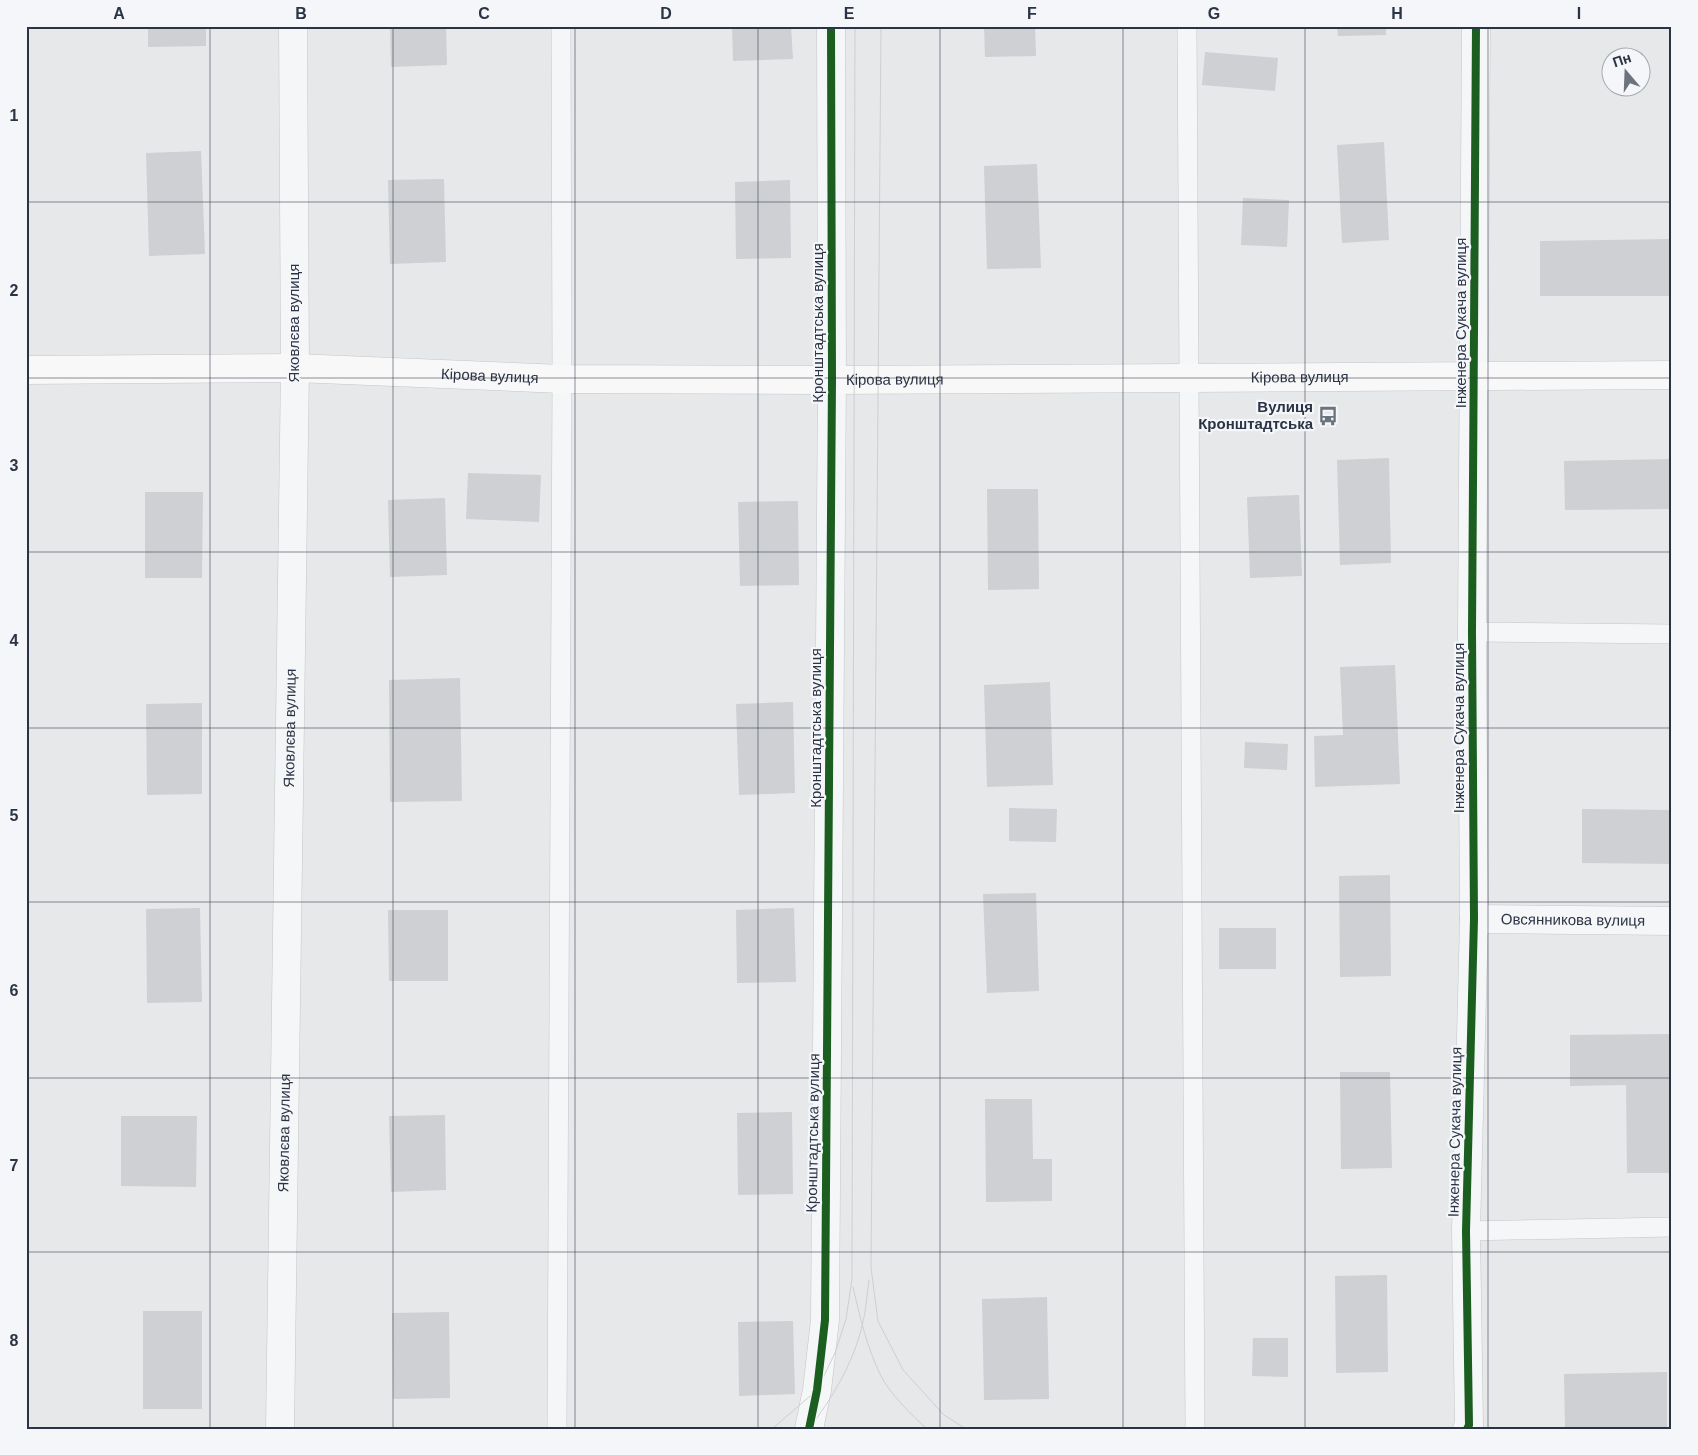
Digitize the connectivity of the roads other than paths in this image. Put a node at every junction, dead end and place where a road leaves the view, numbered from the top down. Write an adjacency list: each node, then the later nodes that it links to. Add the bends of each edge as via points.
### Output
1 (293, 26): 6 (street, Яковлєва вулиця)
2 (561, 26): 11 (lane)
3 (830, 26): 12 (street, Кронштадтська вулиця)
4 (1187, 26): 10 (lane)
5 (1476, 26): 9 (street, Інженера Сукача вулиця)
6 (295, 368): 7 (main road, Кірова вулиця); 11 (main road, Кірова вулиця); 19 (street, Яковлєва вулиця)
7 (26, 370)
8 (1672, 375): 9 (main road, Кірова вулиця)
9 (1474, 377): 10 (main road, Кірова вулиця); 13 (street, Інженера Сукача вулиця)
10 (1188, 378): 12 (main road, Кірова вулиця); 22 (lane)
11 (562, 379): 12 (main road, Кірова вулиця); 20 (lane)
12 (832, 380): 21 (street, Кронштадтська вулиця, via 825,1320)
13 (1472, 632): 14 (lane); 15 (street, Інженера Сукача вулиця)
14 (1672, 634)
15 (1474, 918): 16 (street, Овсянникова вулиця); 18 (street, Інженера Сукача вулиця)
16 (1672, 921)
17 (1672, 1227): 18 (lane)
18 (1466, 1231): 23 (street, Інженера Сукача вулиця)
19 (280, 1429)
20 (557, 1429)
21 (809, 1429)
22 (1195, 1429)
23 (1467, 1429)

